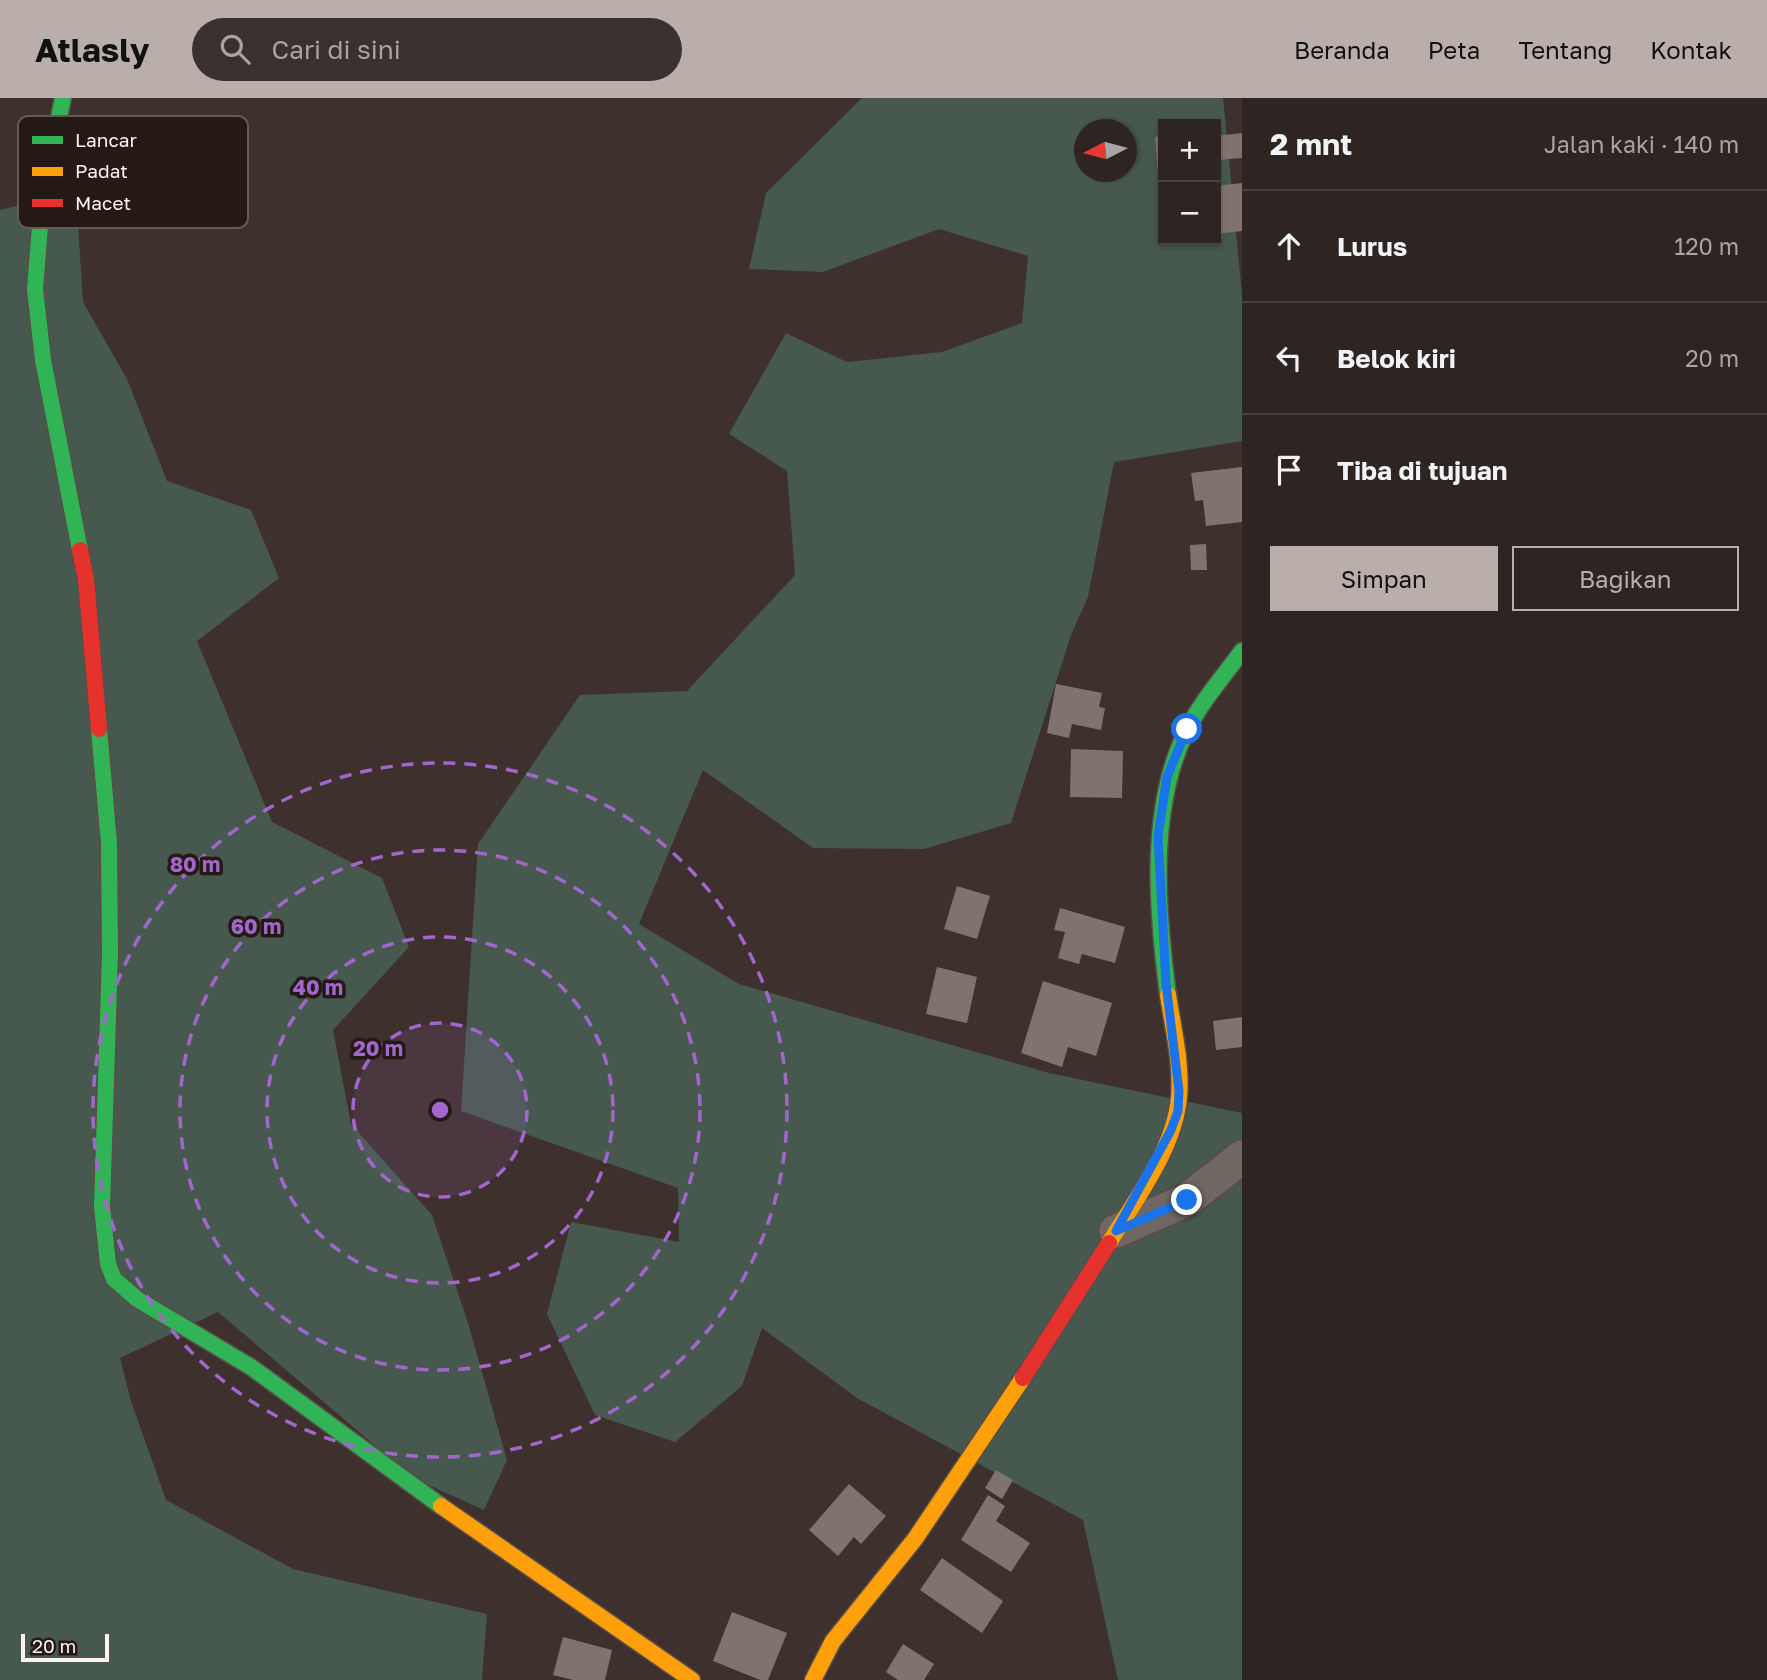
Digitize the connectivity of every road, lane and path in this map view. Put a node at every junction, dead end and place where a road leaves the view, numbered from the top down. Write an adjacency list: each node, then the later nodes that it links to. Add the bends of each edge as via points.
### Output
1 (64, 98): 2 (street)
2 (60, 116)
3 (40, 228): 7 (street, via 35,289 43,360 86,579 109,843 102,1207 108,1264 122,1289 242,1361 405,1481)
4 (1242, 651): 6 (street, via 1187,729 1167,777 1158,836 1178,1111)
5 (1242, 1157): 6 (street, via 1187,1200)
6 (1116, 1231): 8 (street, via 998,1420 912,1543 837,1635)
7 (692, 1680)
8 (813, 1680)

